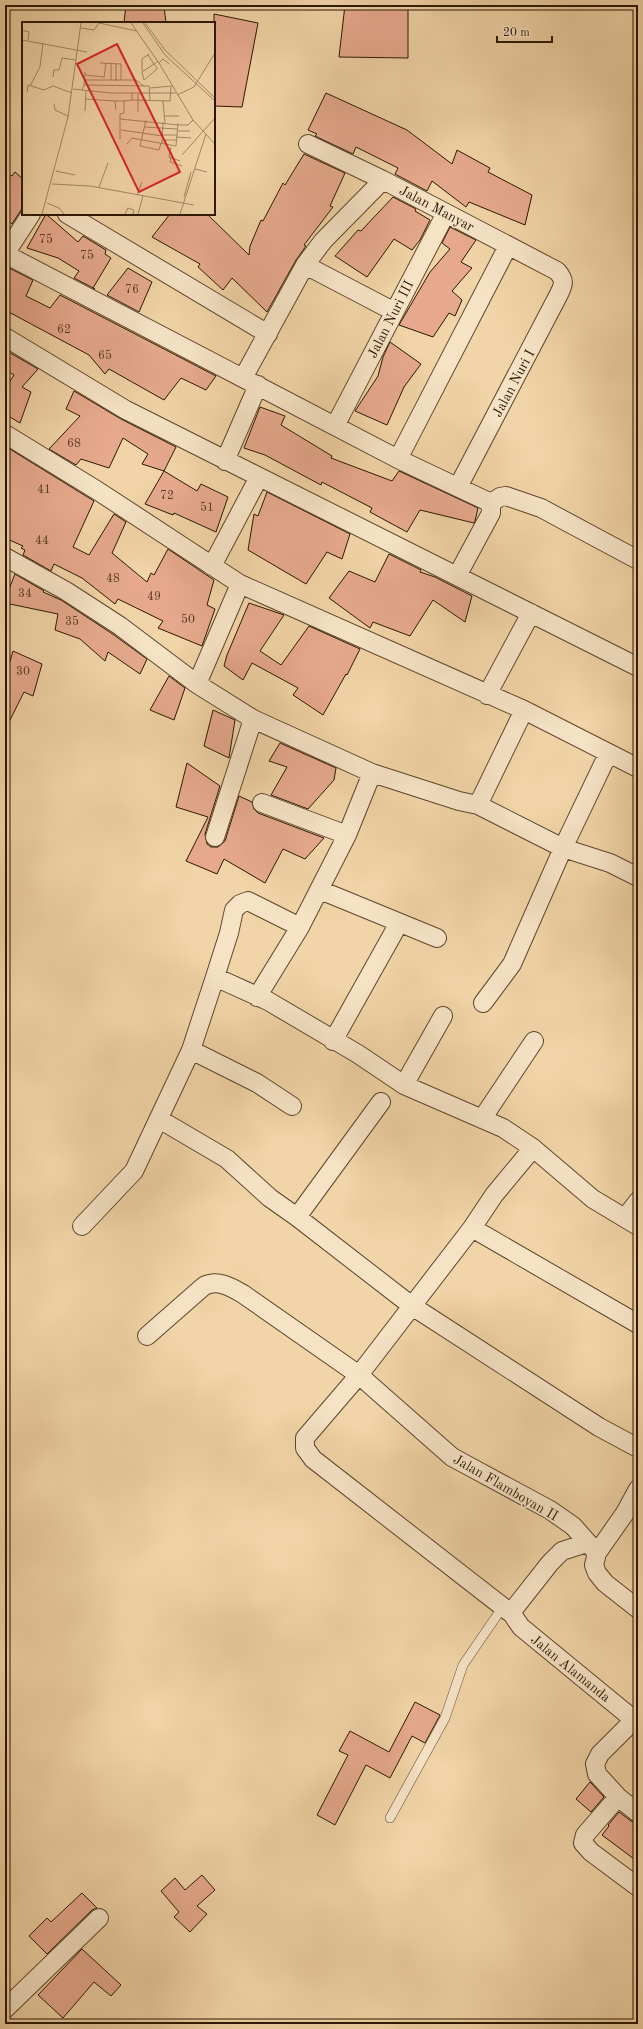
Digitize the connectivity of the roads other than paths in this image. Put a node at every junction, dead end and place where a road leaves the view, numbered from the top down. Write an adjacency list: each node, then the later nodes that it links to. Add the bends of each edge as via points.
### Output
1 (308, 144): 2 (street, Jalan Manyar)
2 (383, 180): 3 (street, Jalan Manyar); 8 (street, via 323,241)
3 (446, 213): 6 (street, Jalan Manyar); 10 (street, Jalan Nuri III)
4 (30, 215): 7 (street)
5 (69, 215): 11 (street)
6 (508, 246): 9 (street, Jalan Manyar, via 557,271); 16 (street)
7 (5, 254): 13 (street)
8 (305, 265): 10 (street); 11 (street)
9 (563, 278): 19 (street, Jalan Nuri I, via 564,285)
10 (393, 311): 14 (street, Jalan Nuri III)
11 (268, 334): 13 (street)
12 (5, 337): 17 (street, via 126,410)
13 (250, 382): 14 (street); 17 (street)
14 (335, 426): 16 (street)
15 (5, 434): 23 (street)
16 (398, 459): 19 (street)
17 (225, 461): 18 (street)
18 (259, 478): 23 (street); 24 (street)
19 (458, 487): 20 (street)
20 (492, 503): 22 (street, via 500,496 514,498 547,511); 24 (street, via 491,513)
21 (5, 557): 28 (street, via 66,591 120,626)
22 (638, 560)
23 (212, 566): 25 (street)
24 (457, 576): 26 (street)
25 (240, 584): 28 (street); 29 (street)
26 (531, 613): 27 (street); 29 (street)
27 (638, 667)
28 (196, 684): 31 (street)
29 (487, 695): 30 (street)
30 (524, 710): 32 (street); 36 (street)
31 (253, 719): 34 (street); 38 (street)
32 (608, 754): 33 (street); 39 (street)
33 (638, 768)
34 (372, 772): 36 (street, via 459,802); 37 (street)
35 (262, 803): 37 (street)
36 (478, 805): 39 (street)
37 (347, 835): 41 (street)
38 (215, 837)
39 (563, 848): 40 (street, via 610,863); 47 (street, via 512,964)
40 (638, 877)
41 (320, 890): 42 (street); 43 (street)
42 (398, 923): 44 (street); 49 (street)
43 (300, 927): 45 (street, via 248,901 240,904 234,910); 46 (street)
44 (437, 938)
45 (215, 977): 46 (street); 51 (street)
46 (257, 997): 49 (street)
47 (483, 1003)
48 (443, 1016): 52 (street)
49 (333, 1041): 52 (street, via 358,1054)
50 (534, 1041): 56 (street)
51 (191, 1050): 54 (street, via 257,1083); 55 (street)
52 (404, 1085): 56 (street)
53 (381, 1102): 59 (street)
54 (292, 1106)
55 (159, 1119): 59 (street, via 227,1159 270,1198); 61 (street, via 134,1171)
56 (482, 1119): 57 (street, via 503,1128)
57 (533, 1148): 60 (street, via 593,1200); 62 (street, Jalan Alamanda, via 494,1195)
58 (638, 1202): 60 (street)
59 (297, 1216): 63 (street)
60 (631, 1222)
61 (82, 1226)
62 (472, 1228): 63 (street, Jalan Alamanda); 64 (street)
63 (412, 1306): 66 (street, Jalan Alamanda); 67 (street, via 599,1427)
64 (638, 1324)
65 (146, 1336): 66 (street, Jalan Flamboyan II, via 204,1286 221,1283 243,1294)
66 (359, 1375): 70 (street, Jalan Flamboyan II, via 452,1457 550,1510 573,1526); 72 (street, Jalan Alamanda, via 305,1438 305,1448 313,1459)
67 (638, 1448)
68 (638, 1489): 69 (street)
69 (631, 1517): 70 (street)
70 (592, 1548): 71 (street, via 597,1573 605,1583); 72 (street, via 562,1551 513,1610)
71 (638, 1609)
72 (507, 1611): 73 (street, Jalan Alamanda, via 521,1627); 76 (lane, via 463,1665 445,1718)
73 (636, 1718): 74 (street, via 600,1754 595,1764 597,1774)
74 (618, 1797): 75 (street); 77 (street, via 585,1835 583,1843 591,1852)
75 (638, 1813)
76 (390, 1818)
77 (638, 1887)
78 (99, 1918): 79 (street)
79 (5, 2009)

